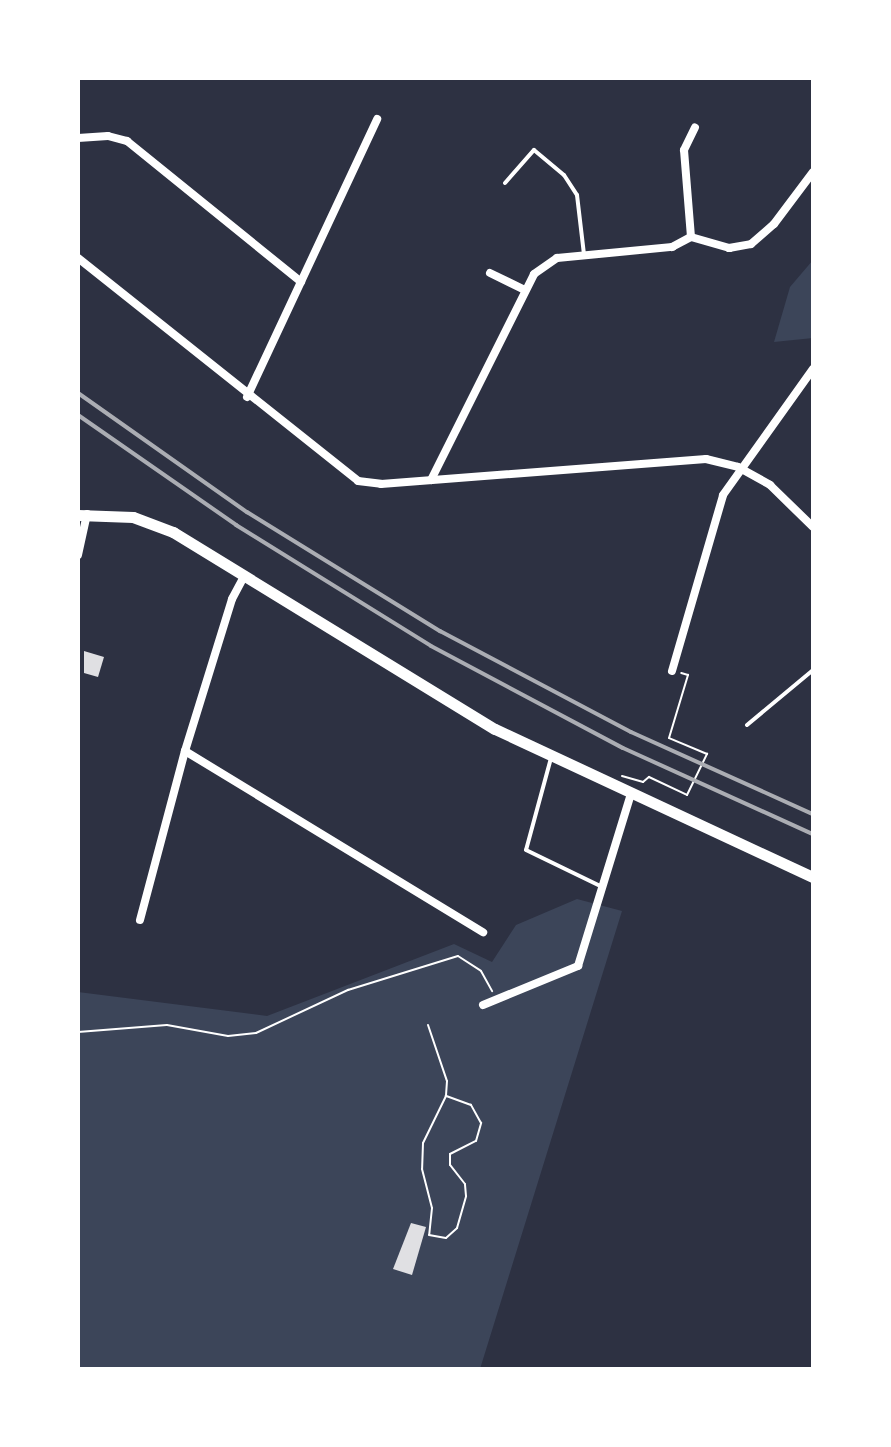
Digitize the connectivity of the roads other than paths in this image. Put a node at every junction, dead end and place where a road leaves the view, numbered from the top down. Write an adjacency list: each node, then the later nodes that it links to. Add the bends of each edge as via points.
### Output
1 (377, 119): 10 (street)
2 (695, 127): 6 (street, via 684,150)
3 (78, 138): 10 (street, via 127,141)
4 (813, 172): 6 (street, via 774,224 751,244 729,248)
5 (505, 183): 7 (lane, via 534,150 564,175 577,195)
6 (691, 237): 7 (street, via 672,247)
7 (584, 255): 11 (street, via 548,261)
8 (78, 258): 13 (street)
9 (490, 273): 11 (street)
10 (301, 282): 13 (street)
11 (525, 290): 15 (street)
12 (813, 369): 14 (street)
13 (247, 397): 15 (street, via 358,481)
14 (738, 467): 15 (street, via 686,458); 17 (street, via 782,495); 21 (street, via 723,495)
15 (431, 480)
16 (83, 515): 18 (street); 19 (main road, via 149,522)
17 (813, 527)
18 (78, 555)
19 (243, 578): 23 (street); 24 (main road, via 495,729)
20 (813, 670): 22 (lane)
21 (672, 671)
22 (747, 725)
23 (185, 751): 28 (street); 29 (street)
24 (551, 756): 25 (main road); 27 (lane, via 526,850)
25 (631, 794): 26 (main road); 27 (street)
26 (813, 877)
27 (602, 887): 30 (street, via 578,966)
28 (140, 920)
29 (483, 932)
30 (483, 1005)

